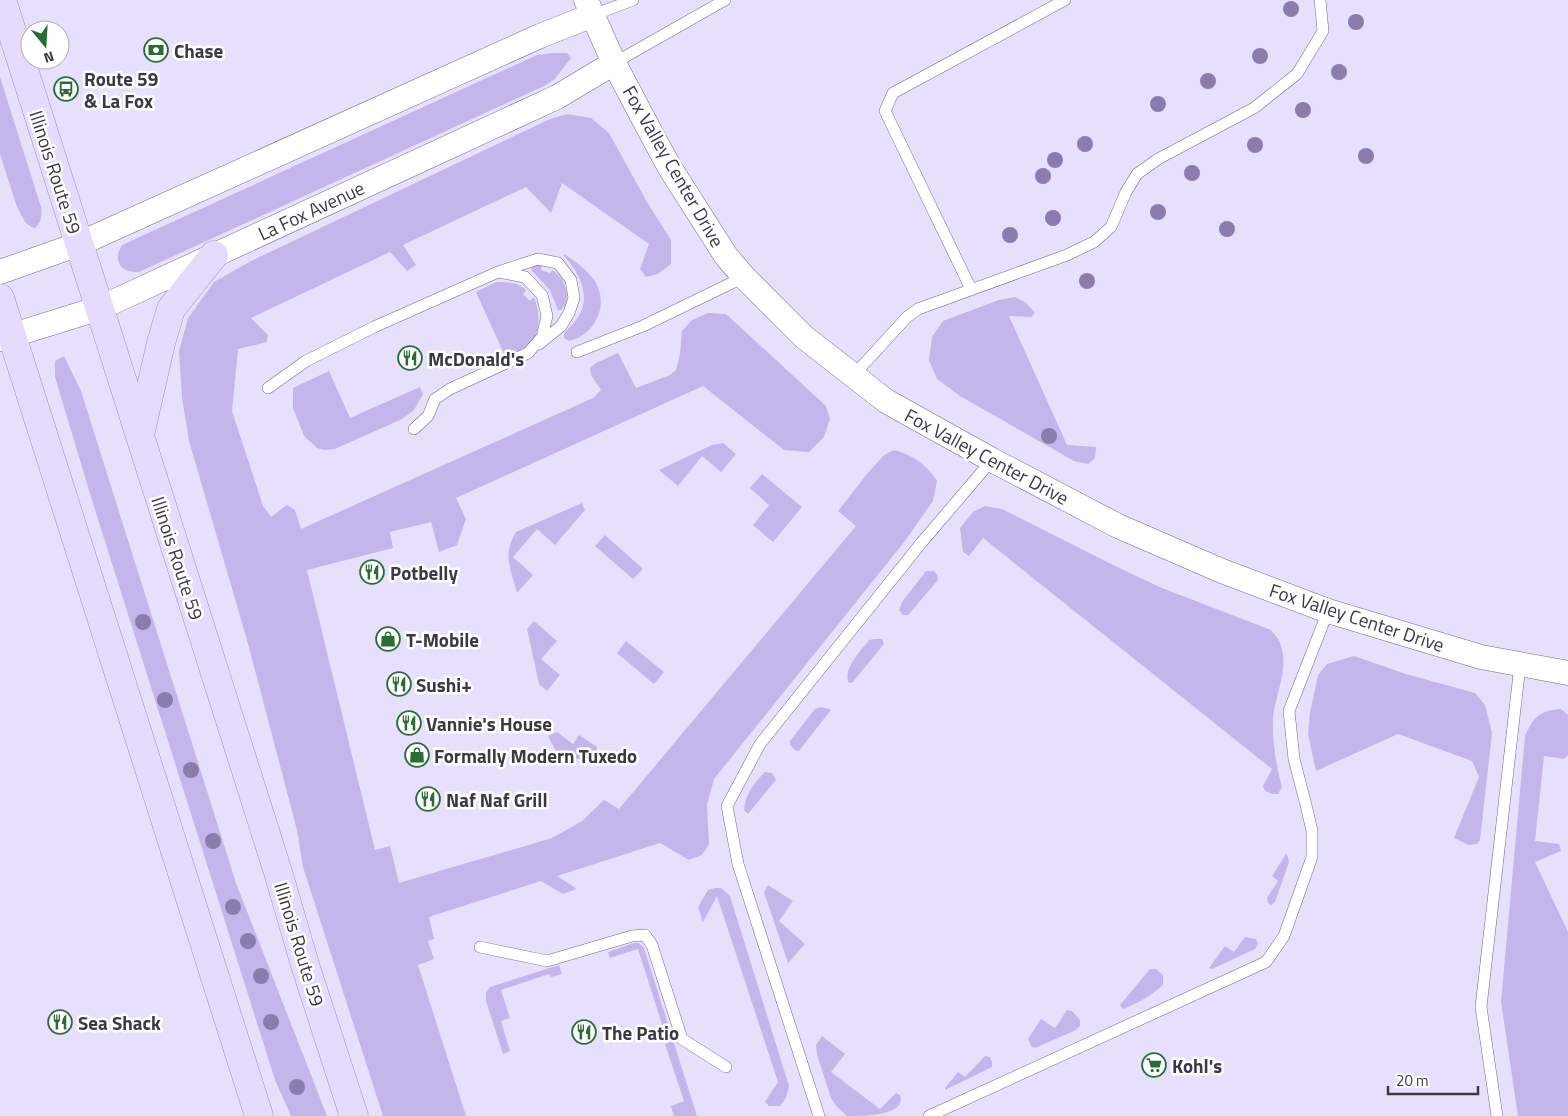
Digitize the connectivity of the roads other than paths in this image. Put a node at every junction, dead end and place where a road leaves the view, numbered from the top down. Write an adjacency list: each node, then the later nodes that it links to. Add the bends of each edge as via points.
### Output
1 (2, 0): 8 (main road, Illinois Route 59)
2 (633, 0): 6 (lane)
3 (725, 0): 7 (lane)
4 (1065, 0): 13 (lane, via 893,93 885,111)
5 (1320, 0): 13 (lane, via 1323,32 1297,74 1254,108 1158,159 1137,174 1111,227 1094,242 1067,255)
6 (589, 8): 7 (street, Fox Valley Center Drive); 8 (street, via 540,36)
7 (614, 62): 9 (street, La Fox Avenue, via 557,98); 12 (street, Fox Valley Center Drive, via 670,168 726,256)
8 (79, 244): 10 (street); 15 (main road, Illinois Route 59)
9 (214, 255): 15 (street, La Fox Avenue); 22 (main road, via 171,309)
10 (0, 272)
11 (498, 272): 18 (lane, via 525,277 542,295 547,316 542,337); 18 (lane, via 538,259 558,263 571,280 574,298 569,313 561,326); 20 (lane, via 306,361)
12 (744, 278): 17 (lane, via 643,326); 19 (street, Fox Valley Center Drive, via 804,337)
13 (971, 289): 19 (lane, via 918,309 907,317)
14 (0, 298): 16 (main road)
15 (100, 308): 16 (street, La Fox Avenue); 22 (main road, Illinois Route 59)
16 (6, 337): 29 (main road)
17 (577, 352)
18 (528, 353): 21 (lane, via 434,399 428,416)
19 (853, 376): 23 (street, Fox Valley Center Drive, via 886,401)
20 (268, 388)
21 (414, 429)
22 (140, 436): 30 (main road, Illinois Route 59)
23 (992, 460): 24 (street, Fox Valley Center Drive, via 1118,526 1222,571); 31 (lane, via 760,744 726,806 738,864)
24 (1328, 611): 25 (street, Fox Valley Center Drive); 32 (lane, via 1289,711 1294,759 1312,831 1312,857 1284,936 1266,962)
25 (1520, 665): 26 (street, Fox Valley Center Drive); 33 (lane, via 1481,1007)
26 (1568, 674)
27 (480, 947): 28 (lane, via 547,961 645,935 652,945 682,1039)
28 (726, 1067)
29 (259, 1116)
30 (354, 1116)
31 (819, 1116)
32 (929, 1116)
33 (1497, 1116)

